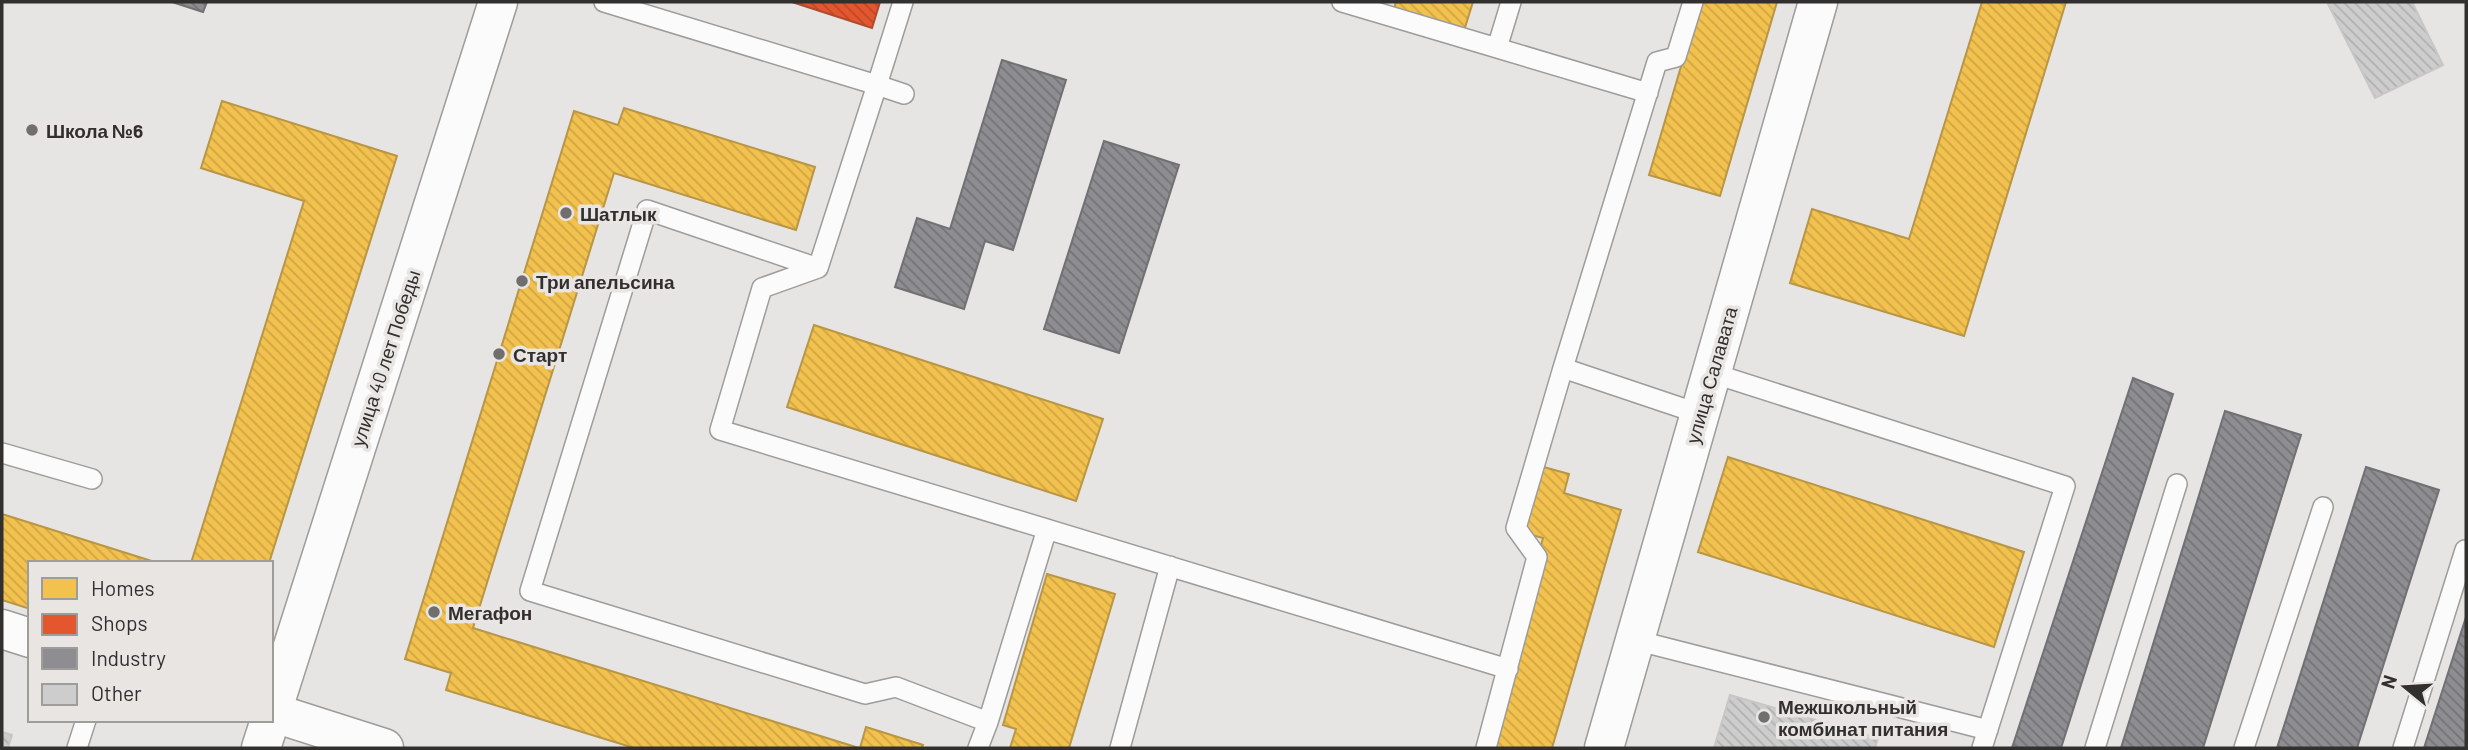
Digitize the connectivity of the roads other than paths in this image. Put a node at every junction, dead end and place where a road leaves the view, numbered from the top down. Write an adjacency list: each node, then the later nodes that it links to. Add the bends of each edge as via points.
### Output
1 (498, 2): 27 (street, улица 40 лет Победы)
2 (604, 2): 9 (lane)
3 (903, 2): 9 (lane)
4 (1342, 2): 8 (lane)
5 (1511, 2): 8 (lane)
6 (1693, 2): 10 (lane, via 1676,57 1657,62)
7 (1818, 2): 14 (street, улица Салавата)
8 (1497, 48): 10 (lane)
9 (877, 85): 11 (lane); 12 (lane)
10 (1648, 93): 13 (lane)
11 (904, 94)
12 (818, 268): 20 (lane, via 762,288 720,430); 31 (lane, via 647,210 530,591 865,694 896,687)
13 (1563, 368): 15 (lane); 26 (lane, via 1516,528 1537,557)
14 (1712, 373): 15 (street, улица Салавата); 32 (lane, via 2065,486)
15 (1700, 414): 25 (street, улица Салавата)
16 (2, 453): 17 (lane)
17 (92, 480)
18 (2177, 484): 40 (lane)
19 (2323, 507): 41 (lane)
20 (1047, 529): 22 (lane); 31 (lane)
21 (2465, 550): 42 (lane)
22 (1170, 566): 26 (lane); 37 (lane)
23 (2, 629): 24 (street)
24 (28, 637)
25 (1635, 640): 32 (lane); 39 (street, улица Салавата)
26 (1508, 669): 38 (lane)
27 (273, 707)
28 (273, 714): 35 (street)
29 (85, 722): 33 (lane)
30 (269, 722): 34 (street)
31 (988, 722): 36 (lane)
32 (1985, 739)
33 (77, 748)
34 (261, 748)
35 (384, 748)
36 (978, 748)
37 (1120, 748)
38 (1486, 748)
39 (1604, 748)
40 (2095, 748)
41 (2244, 748)
42 (2403, 748)

